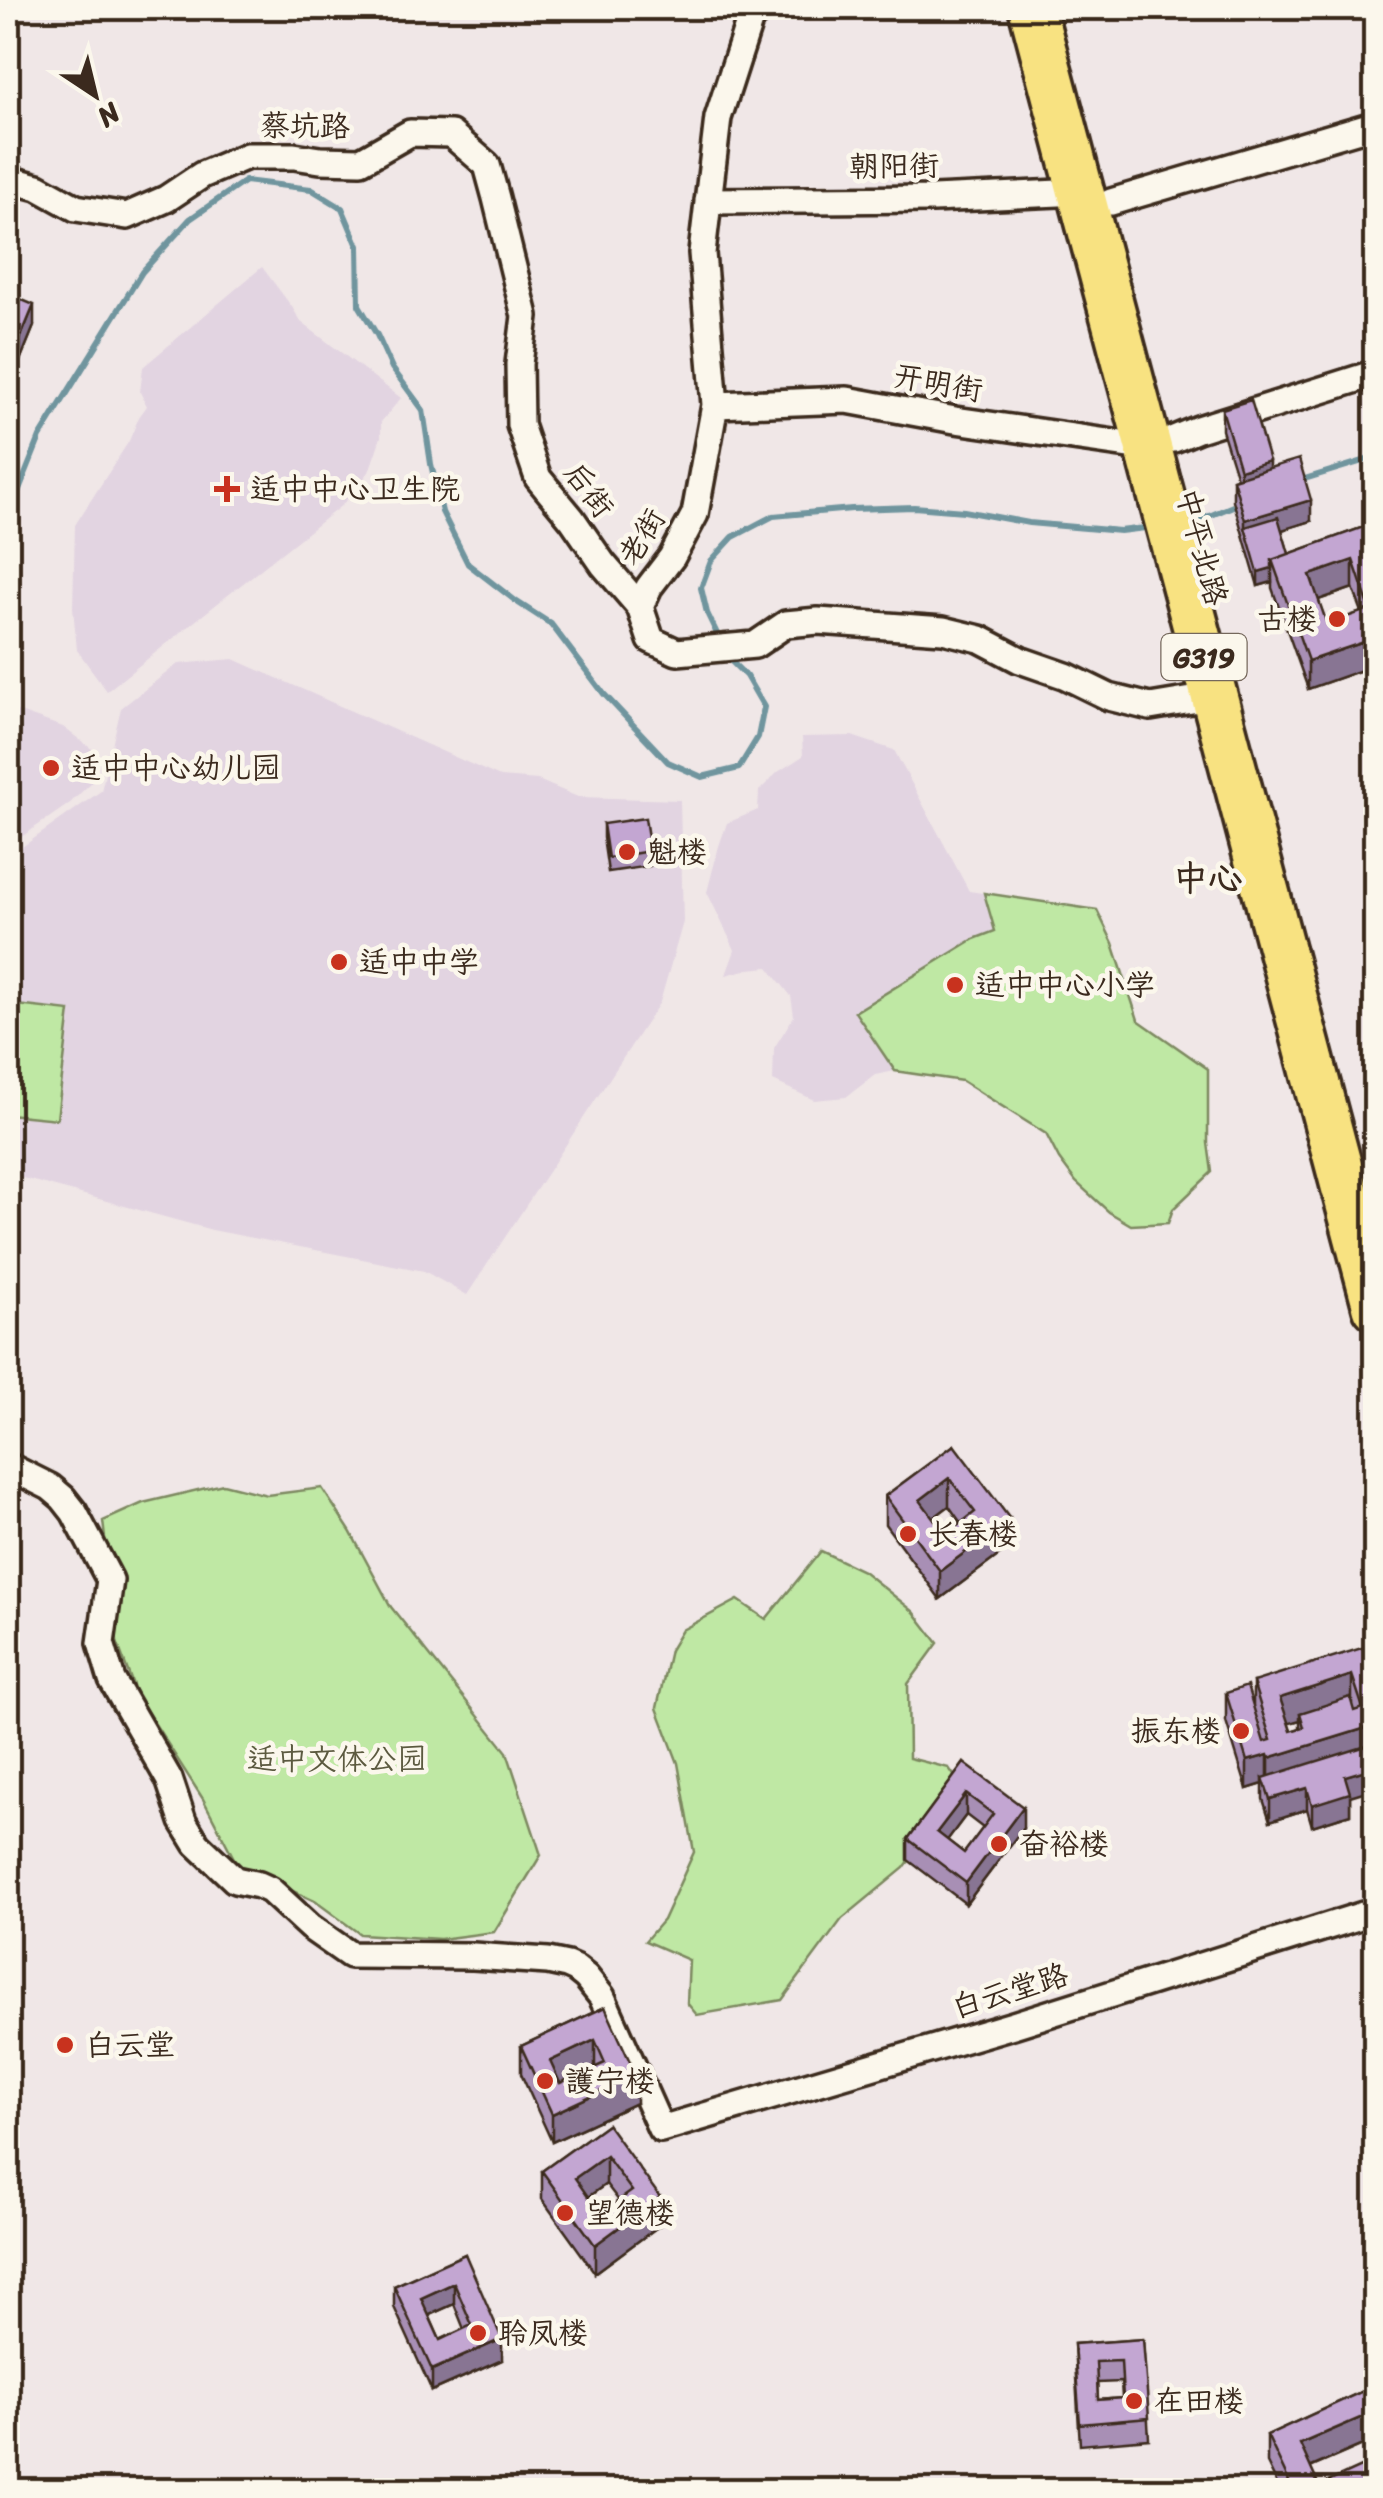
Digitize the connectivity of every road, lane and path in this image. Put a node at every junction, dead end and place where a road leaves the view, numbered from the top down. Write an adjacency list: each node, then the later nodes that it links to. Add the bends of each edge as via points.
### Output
1 (758, 8): 7 (street, 老街, via 718,118)
2 (1032, 8): 6 (highway, G319)
3 (1059, 8): 6 (highway, G319)
4 (1376, 124): 6 (street, 朝阳街)
5 (8, 179): 9 (street, 蔡坑路, via 38,186 76,208 127,216 247,156 362,161 410,133 451,134 487,164 496,198 525,316)
6 (1096, 197): 7 (street, 朝阳街); 11 (highway, G319)
7 (708, 201): 10 (street, 老街, via 702,253)
8 (1376, 372): 11 (street)
9 (520, 396): 12 (street, 后街, via 520,425 538,478)
10 (715, 405): 11 (street, 开明街, via 847,400 955,420); 12 (street, 老街, via 694,514)
11 (1161, 443): 13 (highway, G319); 14 (highway, 中平北路 / G319)
12 (640, 608): 13 (street, 老街, via 651,640 677,652 754,645 786,624 818,621 943,630 1150,707)
13 (1214, 694): 15 (highway, G319)
14 (1376, 1204)
15 (1376, 1307)
16 (8, 1466): 17 (street, 白云堂路, via 63,1498 110,1580 101,1643 108,1667 197,1844 235,1880 270,1890 350,1954 558,1962 576,1970 602,1997 661,2128)
17 (1376, 1911)

